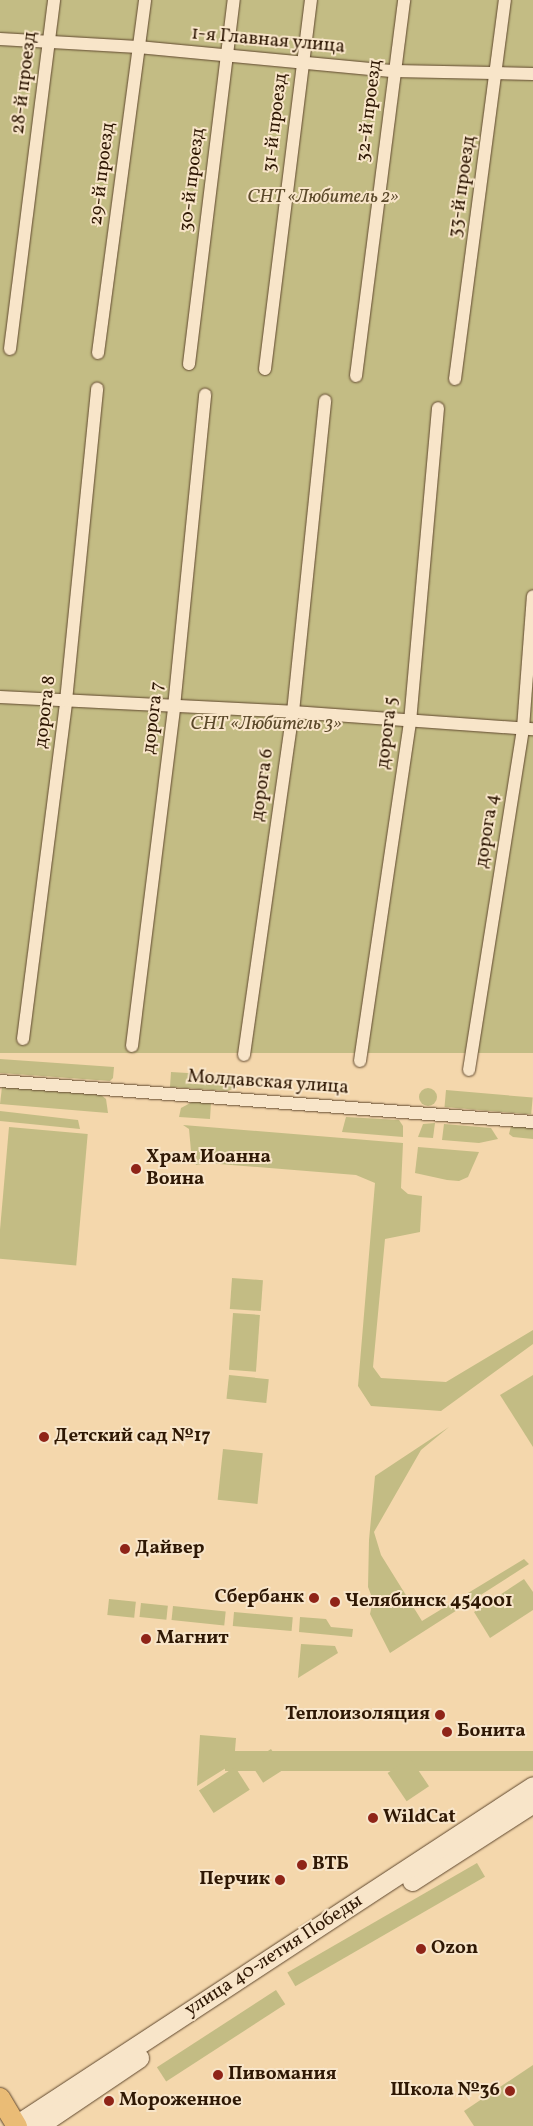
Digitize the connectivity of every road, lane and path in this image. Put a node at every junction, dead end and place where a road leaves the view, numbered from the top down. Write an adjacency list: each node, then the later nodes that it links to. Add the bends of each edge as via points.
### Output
1 (54, 0): 8 (street, 28-й проезд)
2 (145, 0): 9 (street, 29-й проезд)
3 (234, 0): 10 (street, 30-й проезд)
4 (311, 0): 11 (street, 31-й проезд)
5 (404, 0): 12 (street, 32-й проезд)
6 (505, 0): 13 (street, 33-й проезд)
7 (0, 39): 8 (street, 1-я Главная улица)
8 (48, 43): 9 (street, 1-я Главная улица); 15 (street, 28-й проезд)
9 (138, 47): 10 (street, 1-я Главная улица); 16 (street, 29-й проезд)
10 (228, 56): 11 (street, 1-я Главная улица); 17 (street, 30-й проезд)
11 (302, 63): 12 (street, 1-я Главная улица); 18 (street, 31-й проезд)
12 (394, 71): 13 (street, 1-я Главная улица); 19 (street, 32-й проезд)
13 (498, 71): 14 (street, 1-я Главная улица); 20 (street, 33-й проезд)
14 (533, 74)
15 (10, 349)
16 (98, 353)
17 (190, 364)
18 (265, 369)
19 (356, 376)
20 (455, 379)
21 (97, 389): 27 (street, дорога 8)
22 (205, 394): 28 (street, дорога 7)
23 (325, 401): 29 (street, дорога 6)
24 (438, 408): 30 (street, дорога 5)
25 (533, 596): 31 (street, дорога 4)
26 (0, 697): 27 (street)
27 (66, 701): 28 (street); 32 (street, дорога 8)
28 (174, 707): 29 (street); 33 (street, дорога 7)
29 (293, 712): 30 (street); 34 (street, дорога 6)
30 (410, 722): 31 (street); 35 (street, дорога 5)
31 (528, 729): 36 (street, дорога 4)
32 (23, 1039)
33 (132, 1046)
34 (244, 1055)
35 (360, 1061)
36 (469, 1070)
37 (0, 1080): 38 (street, Молдавская улица)
38 (533, 1122)
39 (533, 1786): 41 (street, улица 40-летия Победы)
40 (533, 1803): 41 (street, улица 40-летия Победы)
41 (274, 1964): 43 (street, улица 40-летия Победы, via 72,2085); 44 (street, улица 40-летия Победы)
42 (0, 2098): 43 (main road)
43 (16, 2126)
44 (38, 2126)

